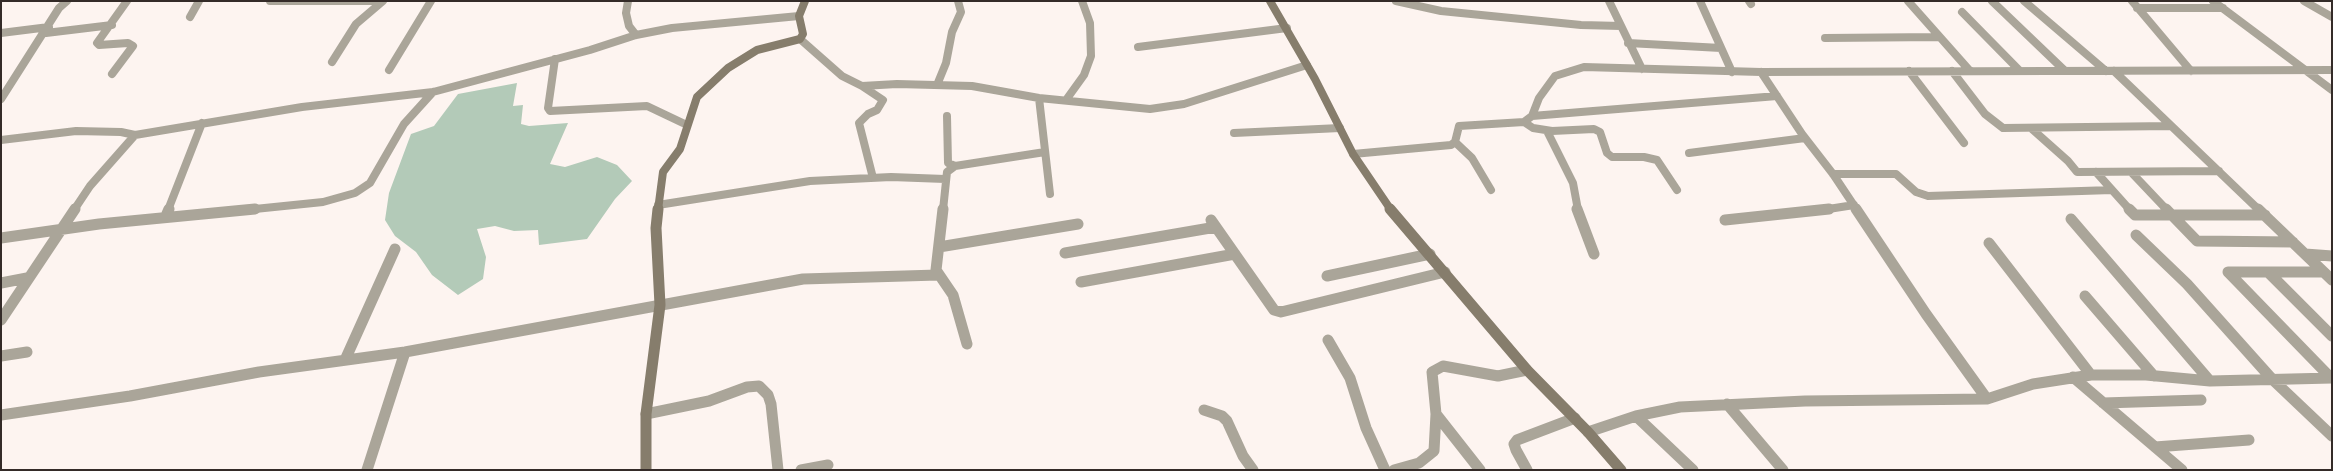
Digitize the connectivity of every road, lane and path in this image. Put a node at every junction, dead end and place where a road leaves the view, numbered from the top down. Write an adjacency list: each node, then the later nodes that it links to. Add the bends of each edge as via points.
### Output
1 (67, 1): 31 (street)
2 (128, 1): 28 (street)
3 (200, 1): 26 (street)
4 (270, 1): 5 (street)
5 (383, 1): 41 (street, via 356,24)
6 (431, 1): 44 (street)
7 (628, 1): 33 (street, via 626,13 629,26)
8 (805, 1): 25 (street)
9 (958, 1): 57 (street, via 961,12 952,32 946,63)
10 (1082, 1): 64 (street, via 1090,23 1091,56 1084,74)
11 (1270, 1): 30 (street)
12 (1396, 1): 21 (street)
13 (1609, 1): 29 (street)
14 (1700, 1): 39 (street)
15 (1908, 1): 34 (street)
16 (1992, 1): 46 (street)
17 (2024, 1): 52 (street)
18 (2132, 1): 22 (street)
19 (2213, 1): 23 (street)
20 (2304, 1): 27 (street)
21 (1418, 4): 29 (street, via 1441,11 1524,20)
22 (2137, 8): 23 (street); 55 (street)
23 (2222, 8): 47 (street)
24 (1962, 12): 45 (street)
25 (799, 16): 33 (street, via 685,26); 36 (street, via 803,34)
26 (190, 17)
27 (2332, 17)
28 (112, 25): 31 (street); 56 (street, via 97,44 128,43 133,46)
29 (1621, 26): 37 (street)
30 (1287, 28): 38 (street); 42 (street)
31 (47, 30): 32 (street); 61 (street)
32 (1, 33)
33 (636, 35): 40 (street)
34 (1939, 37): 35 (street); 51 (street)
35 (1825, 38)
36 (800, 39): 58 (street, via 842,76); 69 (street, via 757,50 728,68 697,97)
37 (1628, 43): 39 (street); 43 (street)
38 (1138, 47)
39 (1721, 48): 53 (street)
40 (555, 59): 60 (street); 69 (street, via 548,108 550,111 648,106)
41 (332, 62)
42 (1307, 65): 64 (street, via 1166,108); 71 (street)
43 (1642, 69): 53 (street); 66 (street, via 1594,66 1563,72 1549,82)
44 (389, 70)
45 (2019, 70): 46 (street); 51 (street)
46 (2064, 70): 52 (street)
47 (2306, 70): 48 (street); 55 (street); 59 (street)
48 (2332, 70)
49 (1909, 71): 50 (street); 54 (street); 79 (street)
50 (1952, 71): 51 (street); 72 (street, via 1985,114 1996,124 2003,128)
51 (1970, 71)
52 (2110, 71): 55 (street); 70 (street)
53 (1732, 72): 54 (street)
54 (1762, 72): 62 (street)
55 (2191, 72)
56 (112, 74)
57 (937, 85): 58 (street); 63 (street, via 976,86)
58 (862, 86): 88 (street, via 883,100 877,110 868,114 859,123)
59 (2332, 90)
60 (434, 92): 68 (street, via 302,107); 98 (street, via 404,124 370,183 355,193 323,202)
61 (2, 96)
62 (1777, 96): 66 (street, via 1739,97); 76 (street)
63 (1039, 98): 64 (street); 80 (street)
64 (1066, 100)
65 (947, 116): 83 (street, via 948,163)
66 (1532, 116): 67 (street)
67 (1524, 122): 73 (street); 78 (street, via 1467,124 1457,129)
68 (202, 124): 75 (street); 98 (street)
69 (687, 126): 94 (street, via 680,150 663,172)
70 (2171, 126): 72 (street); 84 (street)
71 (1340, 128): 74 (street); 82 (street)
72 (2032, 129): 85 (street, via 2077,172)
73 (1547, 131): 91 (street, via 1589,128 1597,130 1612,157 1644,157 1657,160); 112 (street, via 1573,183 1578,212)
74 (1234, 133)
75 (135, 135): 77 (street, via 121,132 76,131); 102 (street, via 90,186)
76 (1805, 138): 81 (street); 87 (street)
77 (1, 140)
78 (1455, 142): 82 (street, via 1451,145); 90 (street, via 1472,158)
79 (1964, 143)
80 (1045, 152): 83 (street); 93 (street)
81 (1689, 153)
82 (1353, 154): 111 (street, via 1387,205)
83 (954, 166): 89 (street, via 947,172)
84 (2219, 171): 86 (street); 97 (street)
85 (2096, 172): 86 (street); 92 (street)
86 (2131, 172): 96 (street)
87 (1833, 174): 92 (street, via 1896,174 1916,192 1928,196); 95 (street)
88 (873, 178): 89 (street); 94 (street, via 810,181)
89 (945, 179): 107 (street)
90 (1491, 190)
91 (1677, 190)
92 (2112, 190): 96 (street, via 2135,215)
93 (1050, 194)
94 (658, 205): 125 (street, via 656,228)
95 (1854, 205): 100 (street); 141 (street, via 1930,320)
96 (2173, 215): 97 (street); 105 (street, via 2197,241)
97 (2265, 215): 105 (street)
98 (166, 216): 102 (street)
99 (2071, 219): 140 (street)
100 (1724, 220)
101 (1078, 224): 107 (street)
102 (59, 229): 104 (street); 120 (street)
103 (2136, 235): 139 (street, via 2187,284)
104 (1, 238)
105 (2293, 242): 113 (street)
106 (1989, 243): 135 (street)
107 (939, 247): 118 (street, via 936,264)
108 (394, 248): 133 (street)
109 (1065, 253): 110 (street, via 1214,224)
110 (1235, 254): 115 (street, via 1269,306 1281,312); 122 (street)
111 (1430, 254): 115 (street); 119 (street)
112 (1594, 254)
113 (2305, 254): 114 (street); 117 (street)
114 (2332, 256)
115 (1445, 272): 134 (street)
116 (2268, 272): 117 (street); 127 (street); 138 (street, via 2228,272)
117 (2323, 272): 121 (street)
118 (938, 275): 125 (street, via 803,280); 129 (street, via 953,295)
119 (1327, 276)
120 (27, 278): 123 (street); 126 (street)
121 (2332, 280)
122 (1081, 282)
123 (1, 283)
124 (2085, 296): 136 (street)
125 (660, 305): 131 (street); 146 (street)
126 (1, 320)
127 (2332, 336)
128 (1328, 340): 161 (street, via 1350,378 1366,428)
129 (968, 344)
130 (27, 352): 132 (street)
131 (405, 352): 133 (street); 156 (street)
132 (1, 356)
133 (345, 360): 148 (street)
134 (1527, 370): 147 (street, via 1498,376 1454,367 1443,366 1436,369 1432,372); 150 (street)
135 (2091, 375): 136 (street); 137 (street)
136 (2154, 376): 140 (street)
137 (2073, 377): 141 (street, via 2033,384); 143 (street)
138 (2332, 378): 139 (street)
139 (2272, 379): 140 (street); 152 (street)
140 (2210, 381)
141 (1987, 400): 144 (street)
142 (2201, 400): 143 (street)
143 (2103, 403): 154 (street)
144 (1727, 404): 149 (street, via 1680,407); 167 (street)
145 (1204, 410): 160 (street, via 1222,416 1227,421 1243,456)
146 (646, 414): 157 (street); 158 (street, via 709,401 747,387 759,386 768,395 771,404)
147 (1436, 414): 162 (street, via 1434,451 1419,463); 163 (street)
148 (1, 415)
149 (1636, 416): 151 (street); 166 (street)
150 (1575, 418): 151 (street); 164 (street, via 1517,440 1514,444)
151 (1588, 432): 165 (street)
152 (2332, 436)
153 (2249, 440): 154 (street)
154 (2155, 446): 168 (street)
155 (828, 465): 159 (street)
156 (368, 470)
157 (646, 470)
158 (778, 470)
159 (801, 470)
160 (1253, 470)
161 (1385, 470)
162 (1394, 470)
163 (1480, 470)
164 (1527, 470)
165 (1621, 470)
166 (1693, 470)
167 (1782, 470)
168 (2182, 470)

